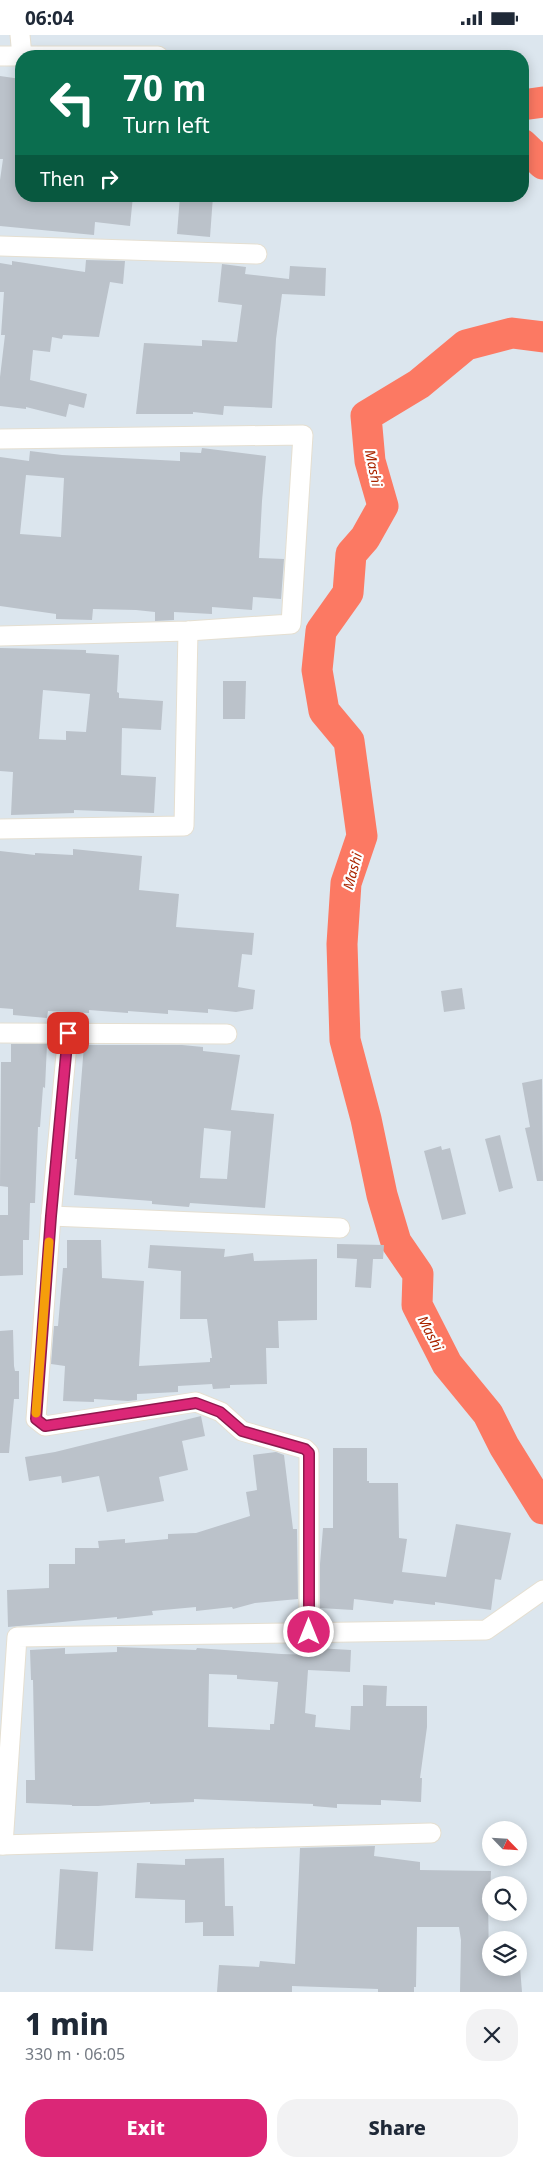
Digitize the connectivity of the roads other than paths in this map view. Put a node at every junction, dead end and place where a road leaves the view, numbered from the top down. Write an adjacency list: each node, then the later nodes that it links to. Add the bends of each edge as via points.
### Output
1 (20, 35): 2 (street)
2 (21, 50)
3 (0, 56): 4 (street)
4 (15, 56)
5 (0, 246): 6 (street)
6 (257, 254)
7 (0, 439): 8 (street, via 302,435 291,624)
8 (188, 631): 9 (street); 10 (street, via 184,826)
9 (0, 636)
10 (0, 829)
11 (0, 1033): 12 (street)
12 (68, 1033): 13 (street); 14 (street)
13 (227, 1034)
14 (51, 1216): 15 (street); 17 (street, via 36,1419 45,1426 196,1403 220,1412 242,1431 305,1449 309,1453)
15 (340, 1227)
16 (543, 1591): 17 (street, via 486,1630)
17 (309, 1632): 19 (street, via 17,1637)
18 (431, 1833): 19 (street)
19 (2, 1845)

